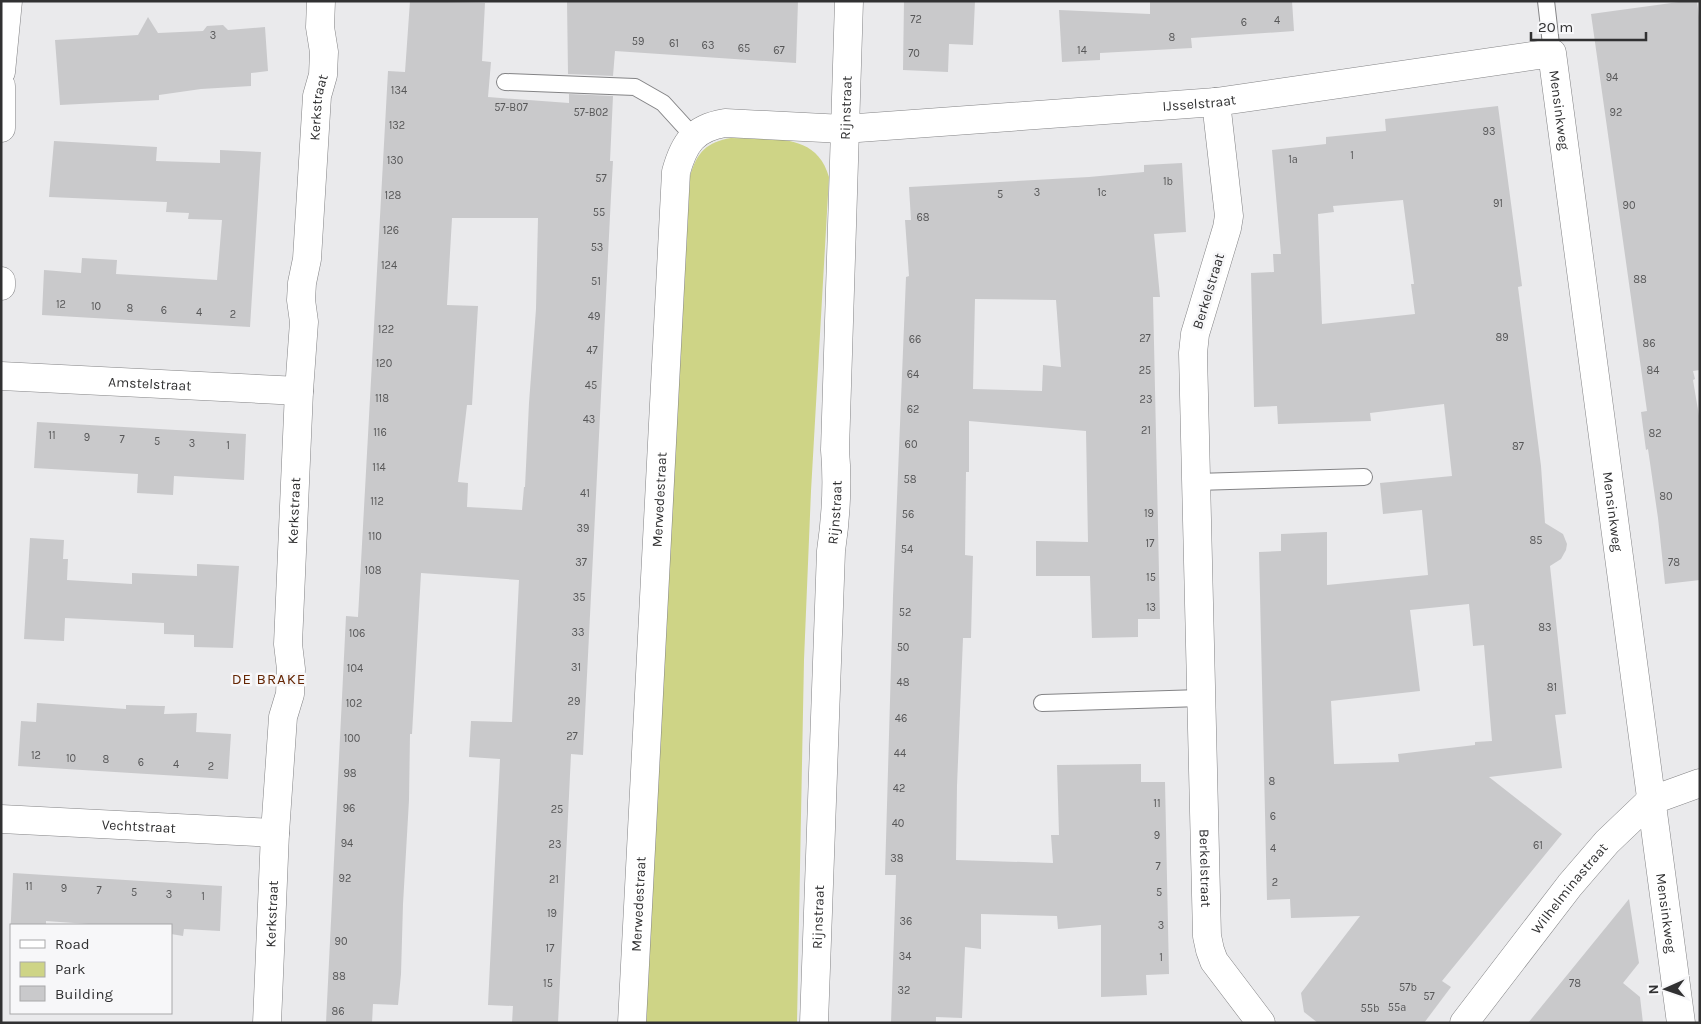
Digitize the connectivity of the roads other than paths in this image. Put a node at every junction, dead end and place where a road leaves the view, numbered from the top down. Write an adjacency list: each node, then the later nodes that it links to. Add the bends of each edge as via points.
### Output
1 (8, 1): 6 (street)
2 (321, 1): 16 (street, Kerkstraat, via 323,75 317,96 307,259 302,283 304,322)
3 (848, 1): 11 (street, Rijnstraat)
4 (1546, 1): 5 (lane, Mensinkweg)
5 (1552, 53): 9 (street, IJsselstraat); 22 (street, Mensinkweg)
6 (1, 72)
7 (505, 82): 12 (lane, via 635,87 664,103)
8 (1, 86): 10 (street)
9 (1216, 102): 11 (street, IJsselstraat); 18 (street, Berkelstraat, via 1229,216 1193,343)
10 (1, 128)
11 (844, 129): 12 (street, Merwedestraat, via 725,123 702,129); 27 (street, Rijnstraat, via 835,450 837,476 831,551)
12 (694, 137): 26 (street, Merwedestraat, via 684,148 676,172)
13 (1, 281): 14 (street)
14 (1, 286)
15 (1, 376): 16 (street, Amstelstraat)
16 (299, 391): 24 (street, Kerkstraat, via 288,644 290,694 283,718)
17 (1364, 477): 18 (lane)
18 (1196, 482): 19 (street, Berkelstraat)
19 (1201, 698): 20 (lane); 28 (street, Berkelstraat, via 1207,936 1214,961)
20 (1042, 703)
21 (1700, 783): 22 (street, Wilhelminastraat)
22 (1650, 801): 29 (street, Wilhelminastraat, via 1607,842 1570,885); 30 (street, Mensinkweg)
23 (1, 819): 24 (street, Vechtstraat)
24 (275, 833): 25 (street, Kerkstraat)
25 (267, 1023)
26 (632, 1023)
27 (814, 1023)
28 (1261, 1023)
29 (1464, 1023)
30 (1681, 1023)

